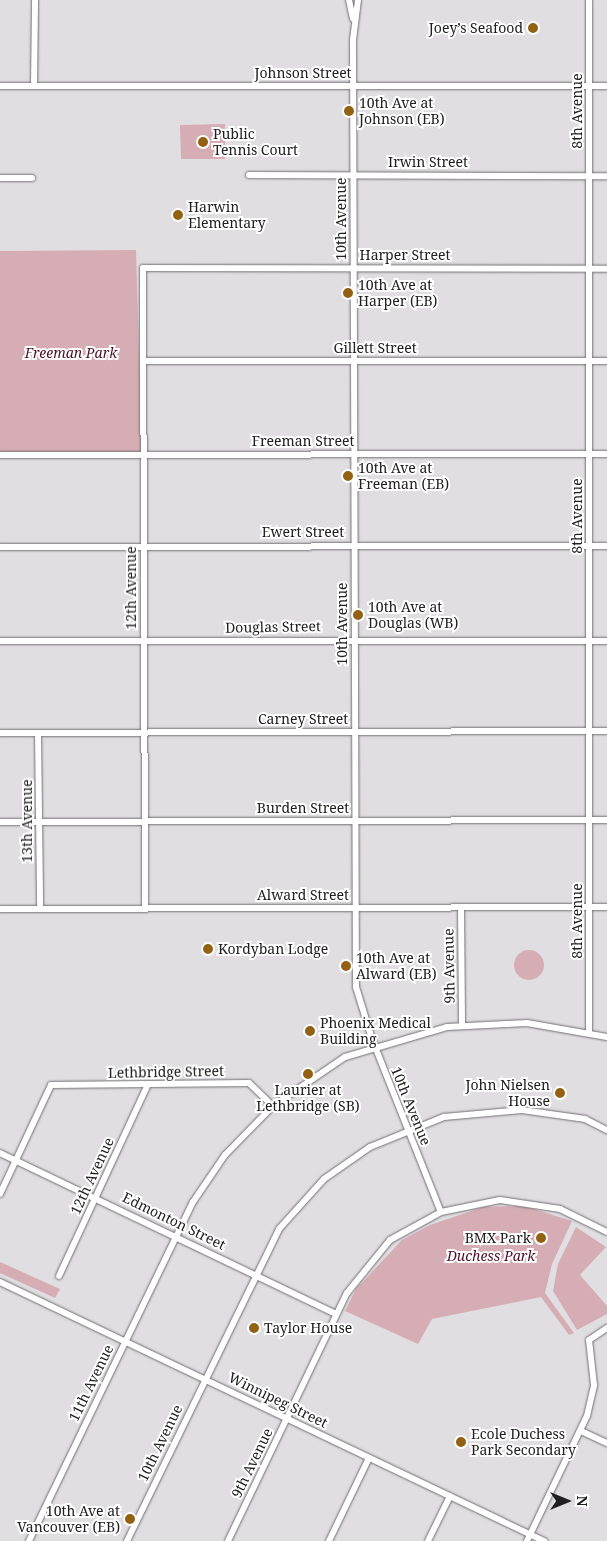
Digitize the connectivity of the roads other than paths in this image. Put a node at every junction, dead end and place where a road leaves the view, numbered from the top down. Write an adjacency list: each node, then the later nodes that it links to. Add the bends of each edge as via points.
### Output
1 (35, 0): 8 (street)
2 (350, 0): 5 (street, 10th Avenue)
3 (358, 0): 5 (street, 10th Avenue)
4 (589, 0): 9 (street, 8th Avenue)
5 (354, 20): 6 (street, 10th Avenue)
6 (353, 85): 8 (street, Johnson Street); 9 (street, Johnson Street); 11 (street, 10th Avenue)
7 (0, 86): 8 (street, Johnson Street)
8 (34, 86)
9 (590, 86): 10 (street, Johnson Street); 13 (street, 8th Avenue)
10 (607, 86)
11 (354, 174): 12 (street, Irwin Street); 13 (street, Irwin Street); 18 (street, 10th Avenue)
12 (249, 175)
13 (590, 176): 14 (street, Irwin Street); 19 (street, 8th Avenue)
14 (607, 176)
15 (0, 178): 16 (street)
16 (32, 178)
17 (143, 268): 18 (street, Harper Street); 21 (street, 12th Avenue)
18 (354, 268): 19 (street, Harper Street); 22 (street, 10th Avenue)
19 (590, 269): 20 (street, Harper Street); 23 (street, 8th Avenue)
20 (607, 269)
21 (143, 361): 22 (street, Gillett Street); 26 (street, 12th Avenue)
22 (354, 361): 23 (street, Gillett Street); 25 (street, 10th Avenue)
23 (590, 361): 24 (street, Gillett Street); 27 (street, 8th Avenue)
24 (607, 361)
25 (354, 453): 26 (street, Freeman Street); 27 (street, Freeman Street); 31 (street, 10th Avenue)
26 (143, 454): 29 (street, Freeman Street); 30 (street, 12th Avenue)
27 (590, 454): 28 (street, Freeman Street); 32 (street, 8th Avenue)
28 (607, 454)
29 (0, 456)
30 (144, 545): 31 (street, Ewert Street); 34 (street, Ewert Street); 37 (street, 12th Avenue)
31 (355, 545): 32 (street, Ewert Street); 35 (street, 10th Avenue)
32 (590, 546): 33 (street, Ewert Street); 38 (street, 8th Avenue)
33 (607, 546)
34 (0, 547)
35 (354, 638): 37 (street, Douglas Street); 38 (street, Douglas Street); 43 (street, 10th Avenue)
36 (0, 641): 37 (street, Douglas Street)
37 (144, 641): 42 (street, 12th Avenue)
38 (590, 641): 39 (street, Douglas Street); 40 (street, 8th Avenue)
39 (607, 641)
40 (590, 731): 41 (street, Carney Street); 43 (street, Carney Street); 47 (street, 8th Avenue)
41 (607, 731)
42 (144, 732): 43 (street, Carney Street); 45 (street, Carney Street); 51 (street, 12th Avenue)
43 (355, 732): 46 (street, 10th Avenue)
44 (0, 733): 45 (street, Carney Street)
45 (38, 733): 50 (street, 13th Avenue)
46 (356, 820): 47 (street, Burden Street); 51 (street, Burden Street); 56 (street, 10th Avenue)
47 (590, 820): 48 (street, Burden Street); 53 (street, 8th Avenue)
48 (607, 820)
49 (0, 822): 50 (street, Burden Street)
50 (40, 822): 51 (street, Burden Street); 58 (street, 13th Avenue)
51 (145, 822): 55 (street, 12th Avenue)
52 (462, 907): 53 (street, Alward Street); 56 (street, Alward Street); 59 (street, 9th Avenue)
53 (589, 907): 54 (street, Alward Street); 60 (street, 8th Avenue)
54 (607, 907)
55 (145, 908): 56 (street, Alward Street); 58 (street, Alward Street)
56 (356, 908): 62 (street, 10th Avenue, via 356,994)
57 (0, 909): 58 (street, Alward Street)
58 (40, 909)
59 (462, 1024): 60 (street, 11th Avenue, via 527,1023); 62 (street, 11th Avenue)
60 (590, 1032): 61 (street, 11th Avenue)
61 (607, 1037)
62 (374, 1046): 64 (street, 11th Avenue, via 345,1057); 65 (street, 10th Avenue)
63 (147, 1086): 64 (street, Lethbridge Street, via 249,1083); 68 (street, Lethbridge Street, via 51,1085); 70 (street, 12th Avenue)
64 (272, 1106): 73 (street, 11th Avenue, via 225,1155)
65 (407, 1129): 66 (street, 10th Avenue, via 444,1117 522,1110 584,1119); 71 (street, 10th Avenue); 74 (street, 10th Avenue, via 324,1179 279,1230)
66 (607, 1130)
67 (0, 1153): 68 (street, Edmonton Street)
68 (16, 1160): 69 (street); 70 (street, Edmonton Street)
69 (0, 1194)
70 (96, 1198): 73 (street, Edmonton Street); 75 (street, 12th Avenue)
71 (441, 1212): 72 (street, 9th Avenue, via 489,1201 527,1202 569,1212); 77 (street, 9th Avenue, via 404,1230 376,1253)
72 (607, 1232)
73 (176, 1236): 74 (street, Edmonton Street); 79 (street, 11th Avenue)
74 (254, 1274): 77 (street, Edmonton Street); 80 (street, 10th Avenue)
75 (59, 1276)
76 (0, 1282): 79 (street, Winnipeg Street)
77 (336, 1314): 81 (street, 9th Avenue)
78 (607, 1328): 82 (street, via 590,1340 594,1385)
79 (125, 1341): 80 (street, Winnipeg Street); 87 (street, 11th Avenue)
80 (204, 1379): 81 (street, Winnipeg Street); 88 (street, 10th Avenue)
81 (287, 1418): 84 (street, Winnipeg Street); 89 (street, 9th Avenue)
82 (582, 1431): 83 (street); 86 (street)
83 (607, 1443)
84 (369, 1458): 85 (street, Winnipeg Street); 90 (street)
85 (450, 1496): 86 (street, Winnipeg Street); 91 (street)
86 (528, 1538): 92 (street, Winnipeg Street)
87 (29, 1541)
88 (127, 1541)
89 (228, 1541)
90 (329, 1541)
91 (428, 1541)
92 (544, 1541)

